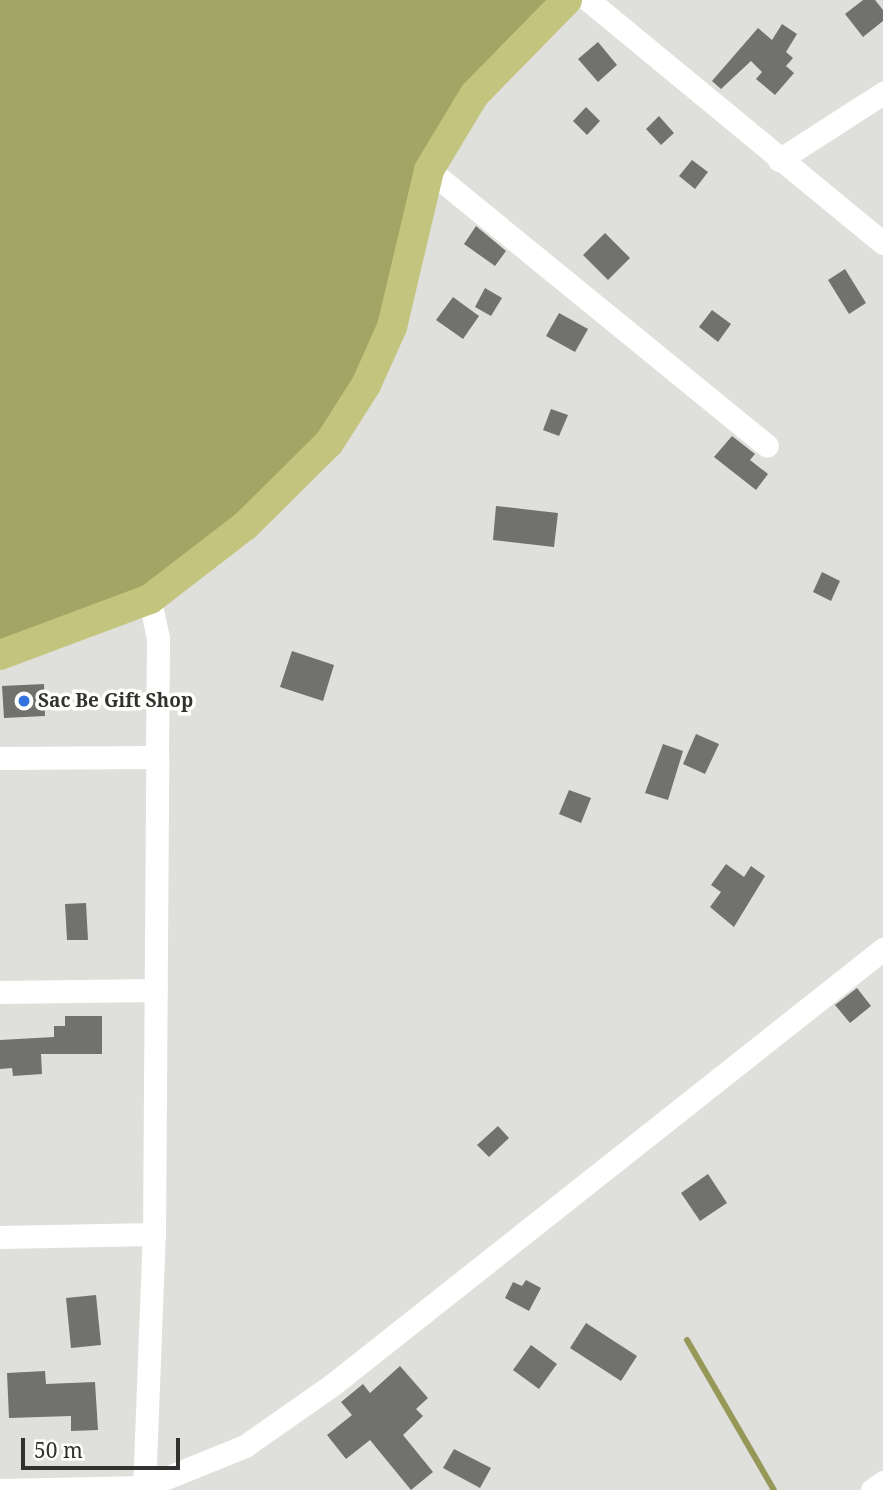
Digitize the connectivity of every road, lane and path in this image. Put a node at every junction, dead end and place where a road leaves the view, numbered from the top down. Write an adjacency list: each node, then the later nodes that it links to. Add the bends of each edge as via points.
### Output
1 (567, 0): 5 (main road, via 474,95)
2 (588, 0): 4 (street)
3 (883, 93): 4 (street)
4 (779, 160): 6 (street)
5 (429, 170): 7 (street); 8 (main road, via 392,327 366,385 329,443 246,525)
6 (883, 243)
7 (767, 446)
8 (150, 599): 9 (main road); 10 (street, via 158,638)
9 (0, 655)
10 (157, 757): 11 (street); 13 (street)
11 (0, 758)
12 (883, 948): 18 (street, via 332,1385 245,1446)
13 (156, 990): 14 (street); 15 (street)
14 (0, 992)
15 (154, 1234): 16 (street); 18 (street)
16 (0, 1237)
17 (883, 1482): 20 (street)
18 (144, 1489): 19 (street)
19 (0, 1490)
20 (872, 1490)

